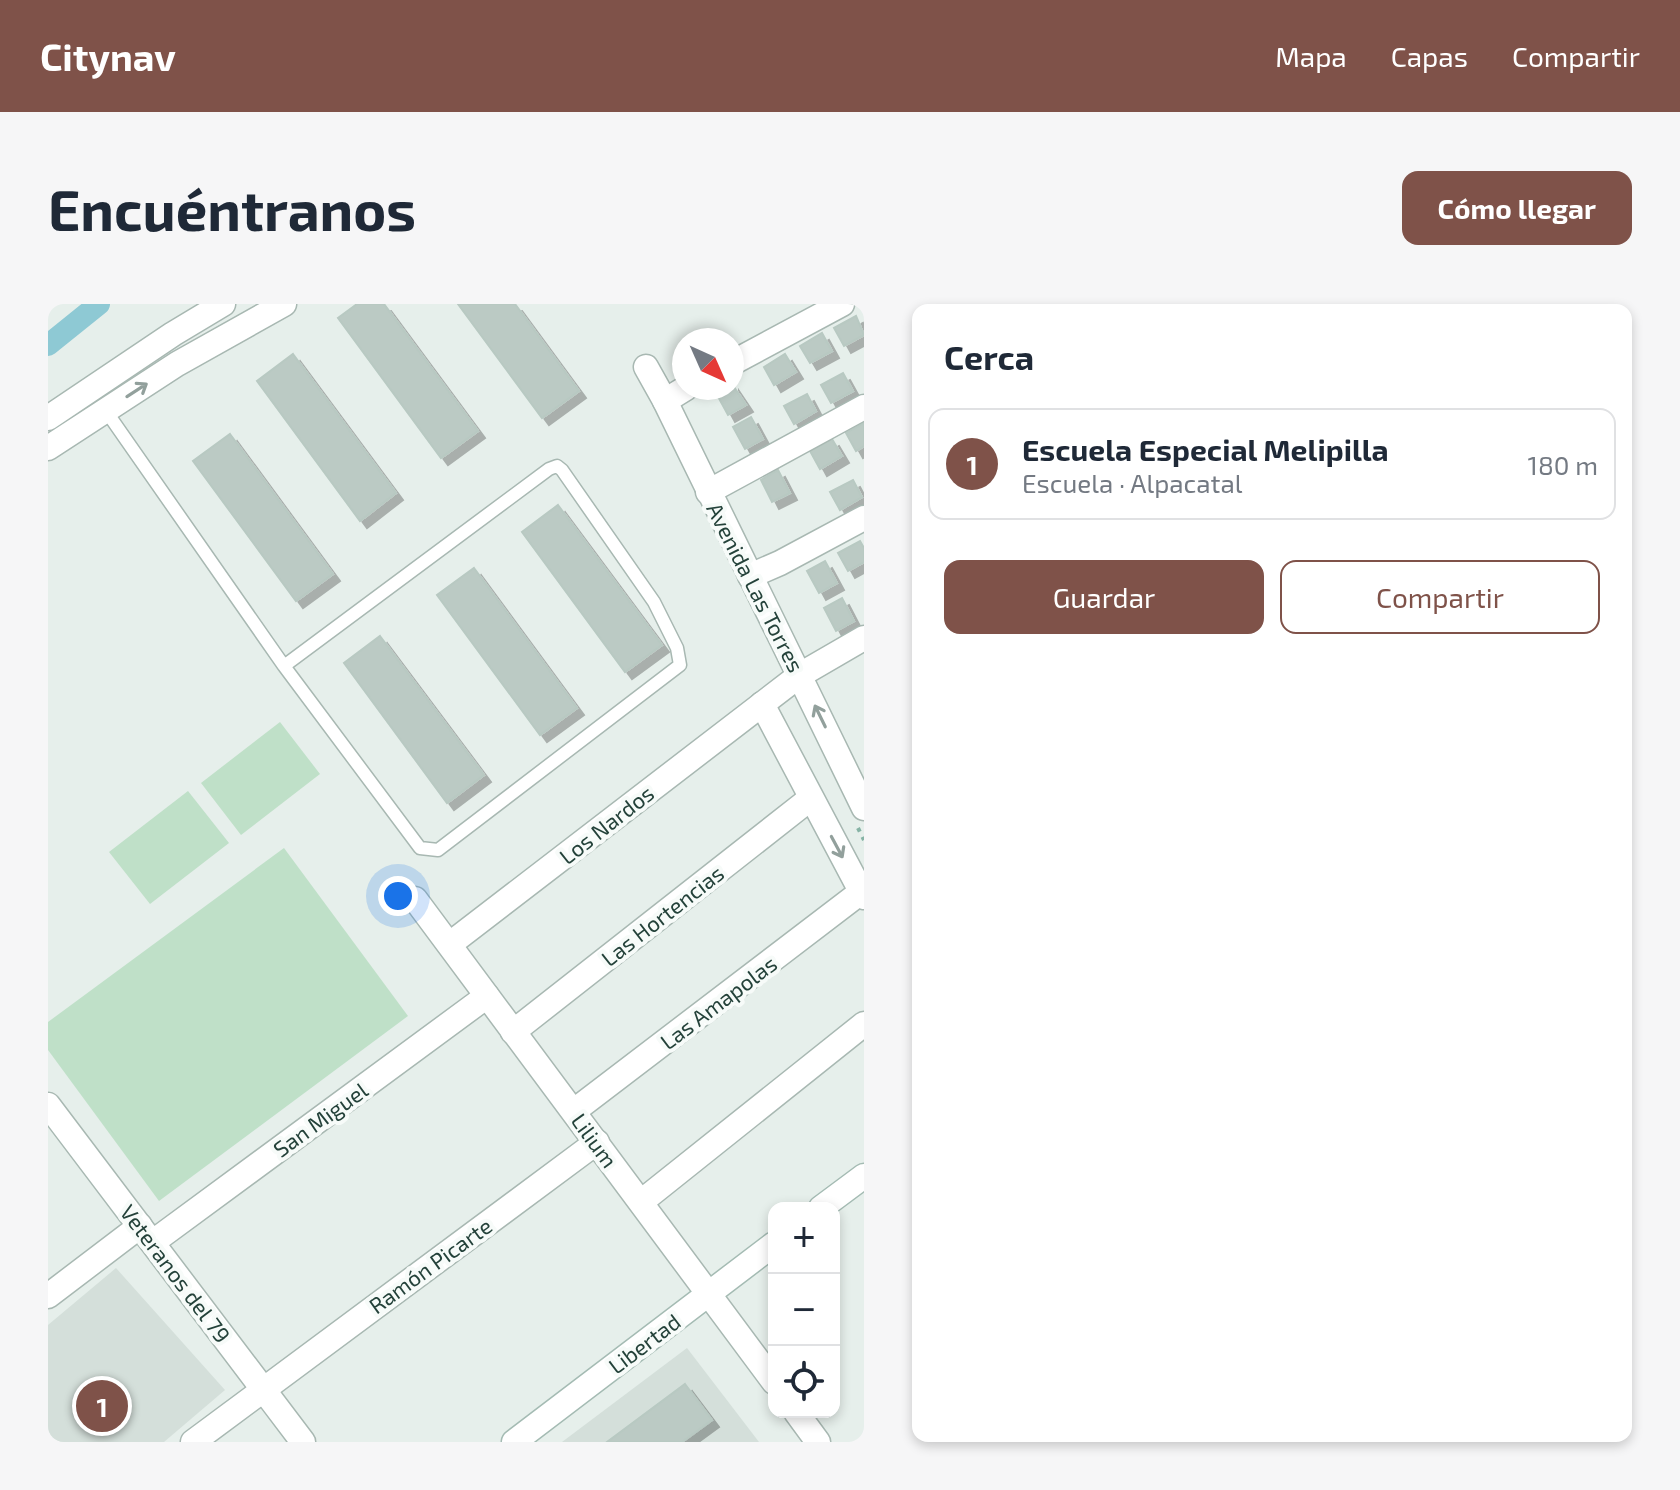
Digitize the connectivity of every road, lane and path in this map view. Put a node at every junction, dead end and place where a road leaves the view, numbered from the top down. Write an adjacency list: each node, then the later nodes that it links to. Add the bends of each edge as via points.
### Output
1 (223, 304): 10 (street)
2 (284, 304): 9 (street, one-way to 2)
3 (842, 304): 4 (street)
4 (744, 357)
5 (646, 367): 7 (street, Avenida Las Torres)
6 (672, 397): 7 (street)
7 (665, 401): 12 (street, Avenida Las Torres)
8 (864, 407): 12 (street)
9 (106, 411): 11 (street); 16 (lane)
10 (48, 418)
11 (48, 448)
12 (708, 492): 14 (street, Avenida Las Torres)
13 (864, 518): 14 (street)
14 (750, 576): 17 (street, Avenida Las Torres)
15 (864, 638): 17 (street, Los Nardos)
16 (284, 666): 16 (lane, via 420,848 438,850 680,665 654,602 557,466)
17 (800, 675): 18 (street, Los Nardos); 19 (street, Avenida Las Torres, one-way to 17)
18 (762, 704): 20 (street); 24 (street, Los Nardos)
19 (854, 762): 21 (street, Avenida Las Torres)
20 (811, 798): 22 (street, one-way to 22); 27 (street, Las Hortencias)
21 (864, 808)
22 (863, 895): 29 (street, Las Amapolas)
23 (415, 899): 24 (street, Lilium)
24 (450, 944): 25 (street, Lilium)
25 (487, 996): 27 (street, Lilium); 34 (street, San Miguel)
26 (864, 1024): 32 (street)
27 (513, 1032): 29 (street, Lilium)
28 (48, 1105): 34 (street, Veteranos del 79)
29 (574, 1111): 30 (street, Lilium)
30 (597, 1142): 32 (street, Lilium); 39 (street, Ramón Picarte)
31 (864, 1176): 33 (street)
32 (641, 1202): 36 (street, Lilium)
33 (829, 1202)
34 (146, 1234): 37 (street, San Miguel); 39 (street, Veteranos del 79)
35 (768, 1249): 36 (street, Libertad)
36 (708, 1294): 38 (street, Lilium); 43 (street, Libertad)
37 (48, 1296)
38 (768, 1374)
39 (263, 1389): 41 (street, Ramón Picarte); 42 (street, Veteranos del 79)
40 (800, 1418): 44 (street)
41 (193, 1442)
42 (303, 1442)
43 (514, 1442)
44 (818, 1442)

